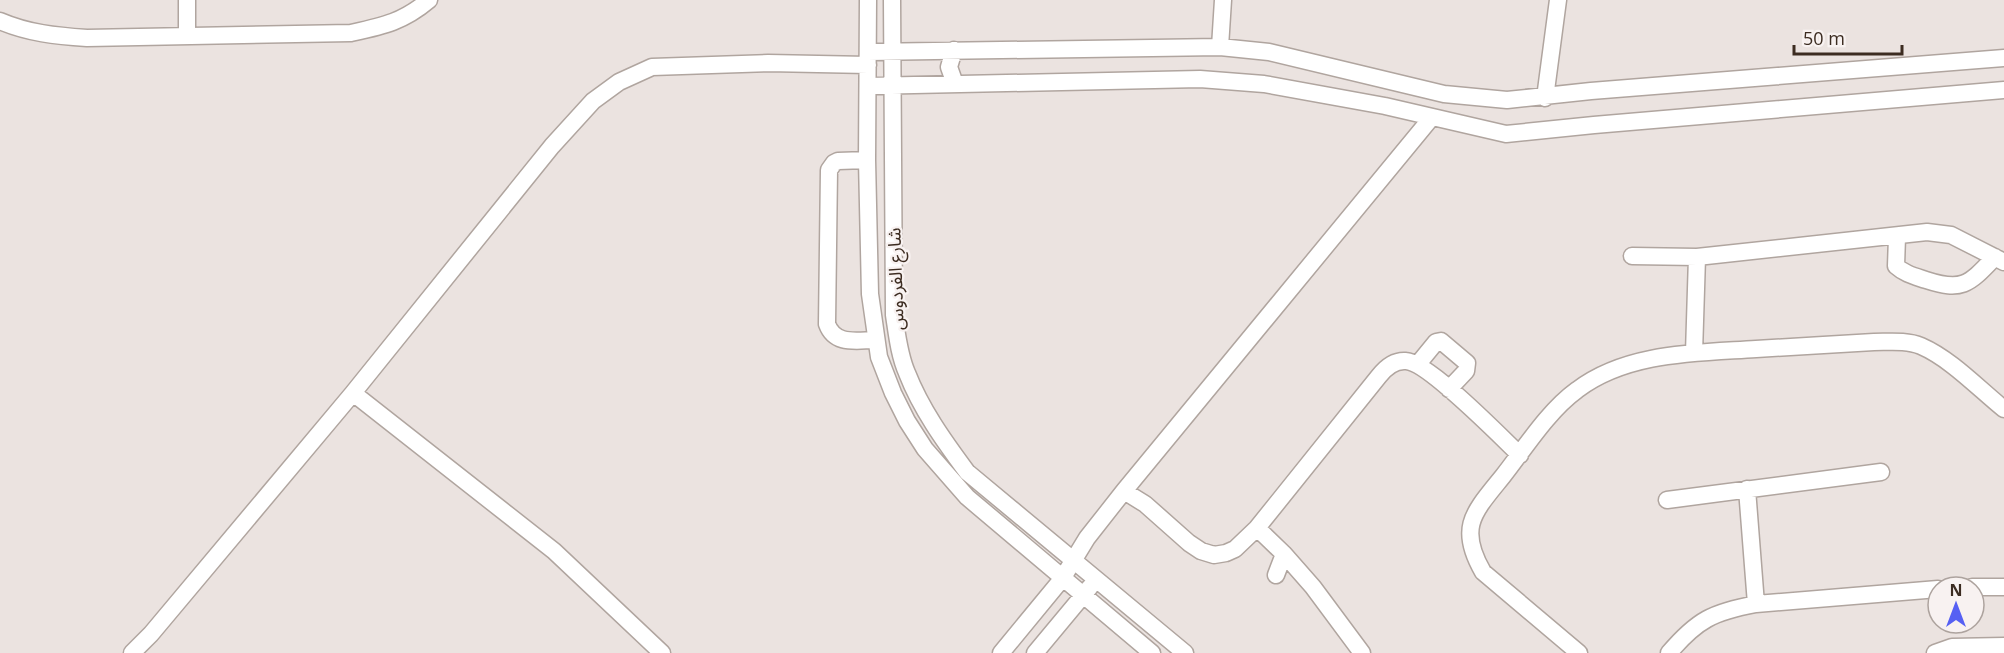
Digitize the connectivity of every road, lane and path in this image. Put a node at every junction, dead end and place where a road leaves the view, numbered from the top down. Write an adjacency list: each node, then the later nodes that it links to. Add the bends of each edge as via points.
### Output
1 (187, 0): 9 (street)
2 (429, 0): 9 (street, via 391,25 351,33)
3 (868, 0): 7 (street, شارع الفردوس)
4 (1223, 0): 10 (street)
5 (1558, 0): 19 (street)
6 (892, 8): 7 (street); 12 (street, شارع الفردوس)
7 (867, 17): 13 (street, شارع الفردوس)
8 (0, 21): 9 (street, via 54,36)
9 (187, 36)
10 (1220, 47): 11 (street); 19 (street, via 1269,52 1444,94 1507,100)
11 (954, 50): 12 (street); 15 (street, via 949,67)
12 (892, 51): 13 (street); 16 (street, شارع الفردوس)
13 (867, 58): 17 (street, شارع الفردوس); 32 (street, via 652,67 619,82 593,101 552,146)
14 (2004, 58): 19 (street)
15 (955, 84): 16 (street); 20 (street, via 1200,80 1264,84)
16 (892, 85): 17 (street); 21 (street, شارع الفردوس)
17 (867, 86): 22 (street, شارع الفردوس)
18 (2004, 90): 20 (street, via 1506,134)
19 (1545, 98)
20 (1432, 117): 37 (street)
21 (892, 128): 22 (street); 41 (street, شارع الفردوس, via 894,315 906,372 943,440 967,472)
22 (867, 129): 23 (street, شارع الفردوس)
23 (867, 160): 28 (street, شارع الفردوس, via 870,284); 28 (street, via 834,163 830,170 827,324 833,335 844,340)
24 (1897, 237): 26 (street); 27 (street, via 1927,232 1951,235); 27 (street, via 1896,266 1903,273 1945,286 1973,279)
25 (1632, 256): 26 (street)
26 (1697, 257): 29 (street)
27 (1999, 259)
28 (876, 340): 43 (street, شارع الفردوس, via 893,393 925,449 967,497)
29 (1694, 353): 33 (street, via 1906,342 1946,361); 34 (street, via 1637,362 1607,372 1577,389)
30 (1418, 364): 31 (street); 31 (street, via 1436,342 1446,344 1467,363 1466,371); 39 (street, via 1398,361 1388,366)
31 (1449, 389): 34 (street)
32 (353, 393): 51 (street); 52 (street, via 554,551)
33 (2004, 409)
34 (1520, 455): 58 (street, via 1480,504 1469,526 1471,544 1483,572)
35 (1881, 472): 36 (street)
36 (1747, 489): 38 (street); 49 (street)
37 (1124, 491): 39 (street, via 1189,543 1214,555 1235,549); 41 (street, via 1087,538)
38 (1667, 500)
39 (1257, 528): 40 (street)
40 (1284, 554): 42 (street); 57 (street, via 1334,612)
41 (1074, 562): 43 (street); 44 (street, شارع الفردوس)
42 (1276, 575)
43 (1062, 579): 48 (street, شارع الفردوس); 53 (street)
44 (1096, 579): 48 (street); 56 (street, شارع الفردوس)
45 (1986, 587): 46 (street)
46 (2004, 587)
47 (1926, 590): 49 (street)
48 (1083, 595): 54 (street); 55 (street, شارع الفردوس)
49 (1755, 604): 59 (street, via 1705,618)
50 (2004, 646): 60 (street, via 1952,647)
51 (132, 653)
52 (662, 653)
53 (1001, 653)
54 (1035, 653)
55 (1152, 653)
56 (1185, 653)
57 (1362, 653)
58 (1579, 653)
59 (1669, 653)
60 (1935, 653)

